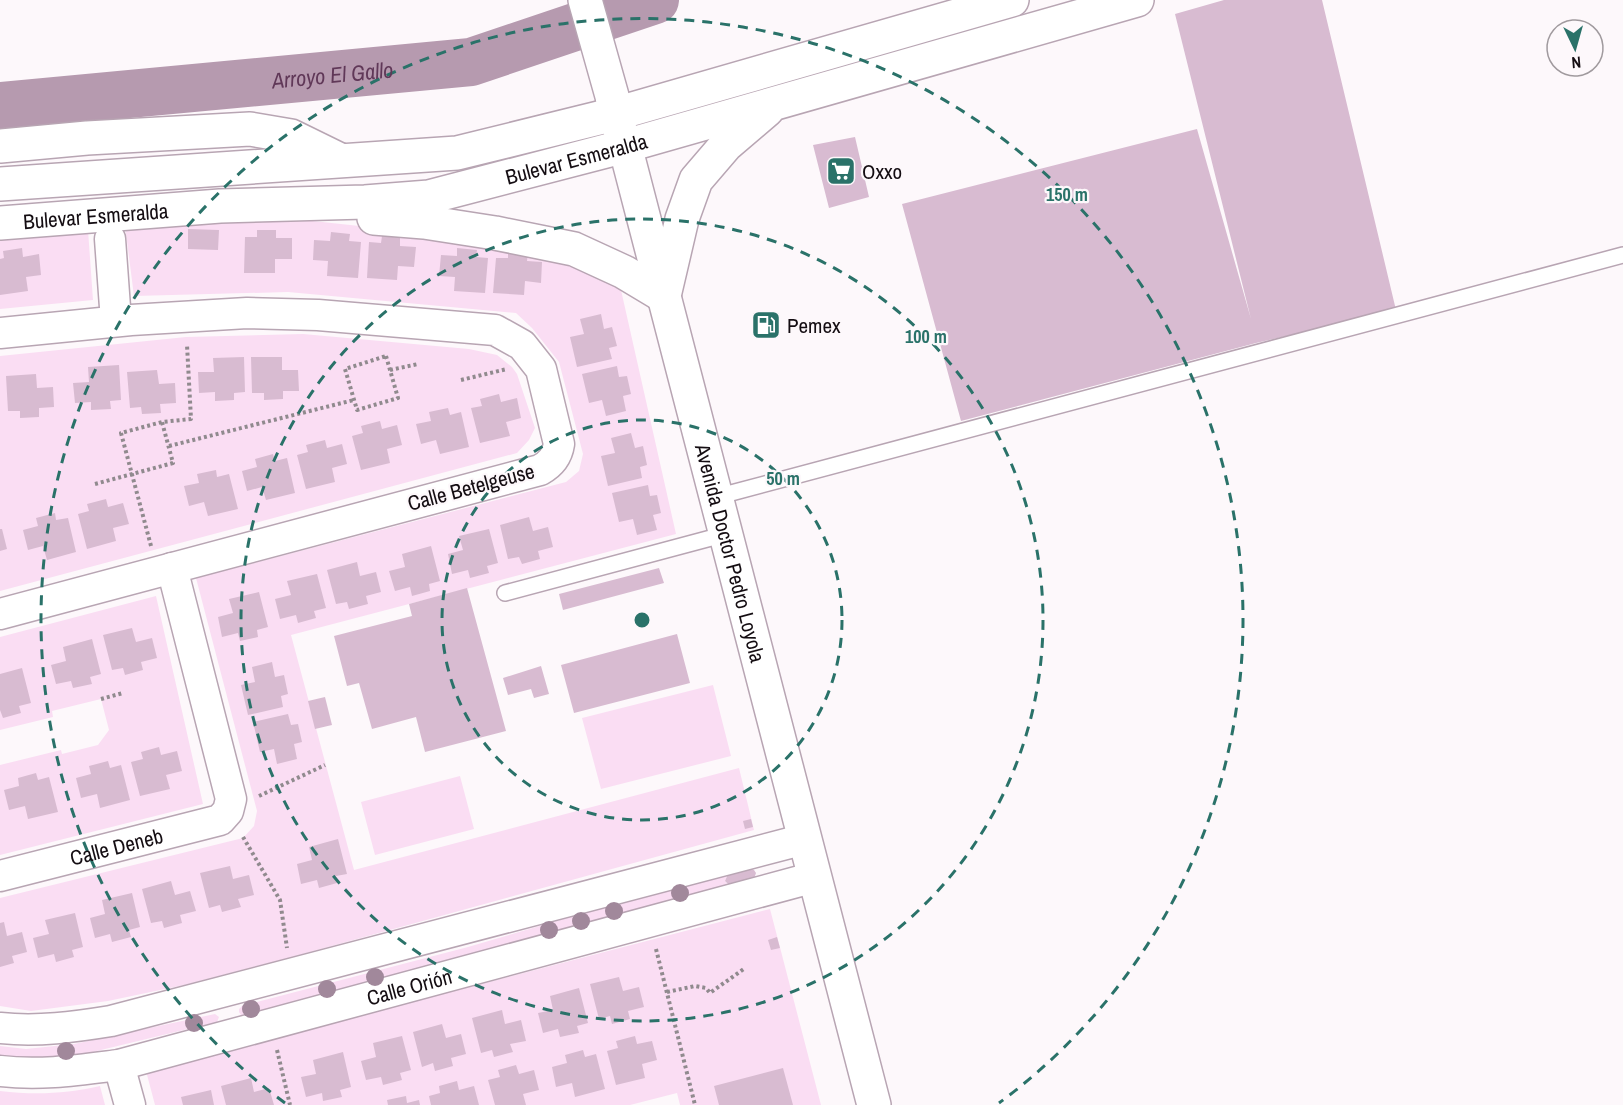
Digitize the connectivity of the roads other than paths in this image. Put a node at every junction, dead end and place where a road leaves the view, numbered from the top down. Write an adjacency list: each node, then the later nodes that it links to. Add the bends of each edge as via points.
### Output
1 (585, 0): 5 (main road, Avenida Doctor Pedro Loyola)
2 (1012, 0): 5 (main road, Bulevar Esmeralda)
3 (1137, 0): 4 (main road, Bulevar Esmeralda)
4 (774, 103): 7 (main road, Bulevar Esmeralda); 14 (main road, via 726,145 696,180 682,219)
5 (614, 105): 7 (main road, Avenida Doctor Pedro Loyola); 8 (main road, Bulevar Esmeralda, via 457,153)
6 (0, 146): 8 (main road, via 250,129 291,136)
7 (625, 146): 10 (main road, Bulevar Esmeralda, via 429,197); 14 (main road, Avenida Doctor Pedro Loyola)
8 (342, 160): 9 (main road, Bulevar Esmeralda)
9 (0, 184)
10 (220, 206): 11 (main road, Bulevar Esmeralda); 14 (main road, via 424,222 574,249)
11 (0, 223)
12 (110, 239): 15 (street)
13 (1623, 255): 17 (lane)
14 (664, 296): 17 (main road, Avenida Doctor Pedro Loyola)
15 (116, 321): 16 (street, Calle Betelgeuse); 19 (street, Calle Betelgeuse, via 247,313 495,330 522,345 541,369 559,444 554,460 528,473)
16 (0, 333)
17 (716, 497): 18 (main road, Avenida Doctor Pedro Loyola)
18 (726, 534): 20 (lane); 22 (main road, Avenida Doctor Pedro Loyola)
19 (172, 568): 21 (street, Calle Betelgeuse); 23 (street, Calle Deneb, via 231,799 228,811 220,820)
20 (505, 593)
21 (0, 614)
22 (805, 839): 24 (main road, Avenida Doctor Pedro Loyola); 25 (street, Calle Orión)
23 (0, 876)
24 (815, 877): 27 (street, Calle Orión); 31 (main road, Avenida Doctor Pedro Loyola)
25 (221, 993): 26 (street, Calle Orión, via 111,1022 35,1030); 27 (street)
26 (0, 1028)
27 (232, 1035): 28 (street, Calle Orión)
28 (119, 1065): 29 (street, Calle Orión, via 64,1072); 30 (street)
29 (0, 1071)
30 (130, 1105)
31 (874, 1105)

